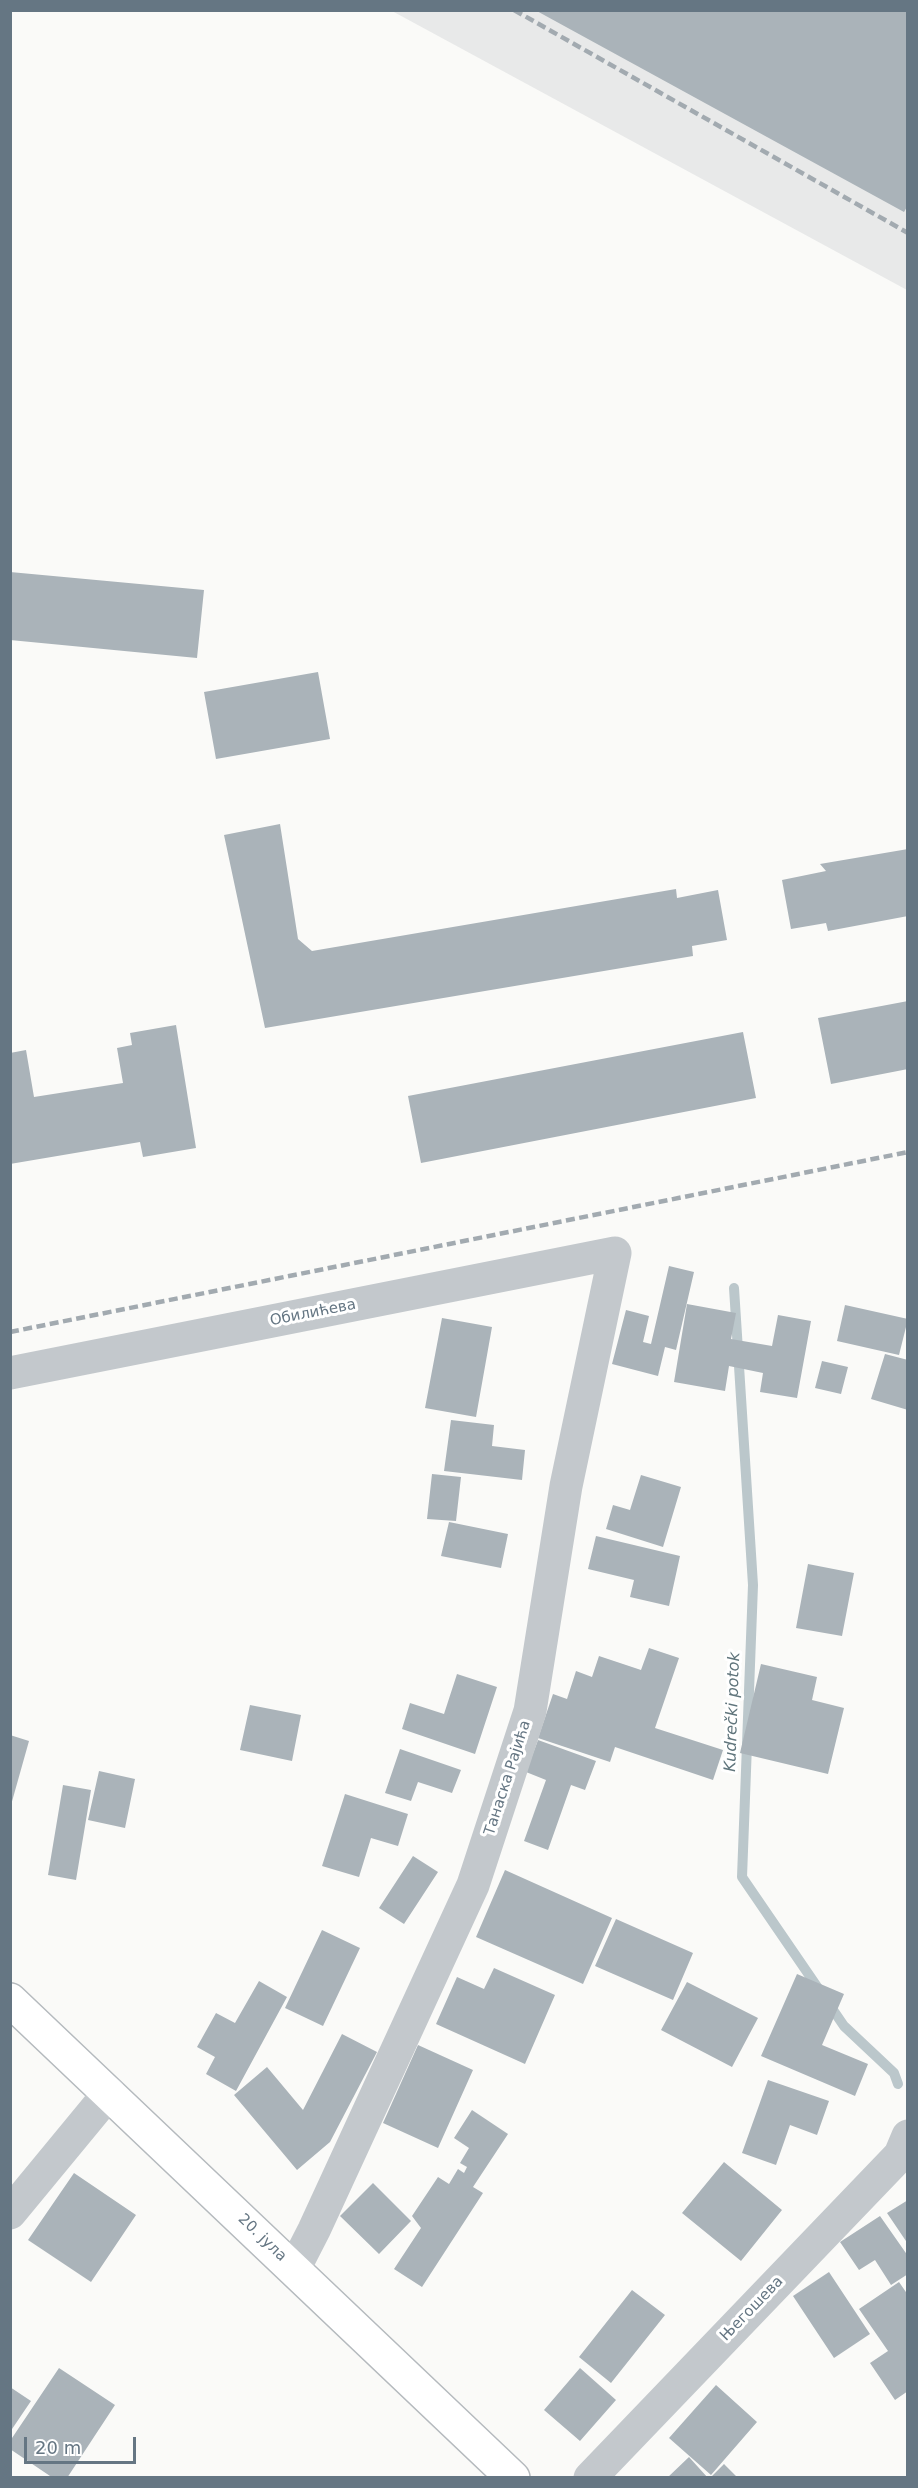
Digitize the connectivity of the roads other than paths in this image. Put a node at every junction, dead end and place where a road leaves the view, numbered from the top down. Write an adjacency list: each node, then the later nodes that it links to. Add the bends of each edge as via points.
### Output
1 (615, 1253): 2 (street, Обилићева); 7 (street, Танаска Рајића, via 566,1486 530,1711 473,1885)
2 (10, 1373)
3 (10, 2000): 4 (main road, 20. јула)
4 (109, 2093): 6 (street); 7 (main road, 20. јула)
5 (908, 2136): 9 (street, Његошева, via 900,2155)
6 (10, 2213)
7 (294, 2269): 8 (main road, 20. јула)
8 (513, 2478)
9 (590, 2478)

